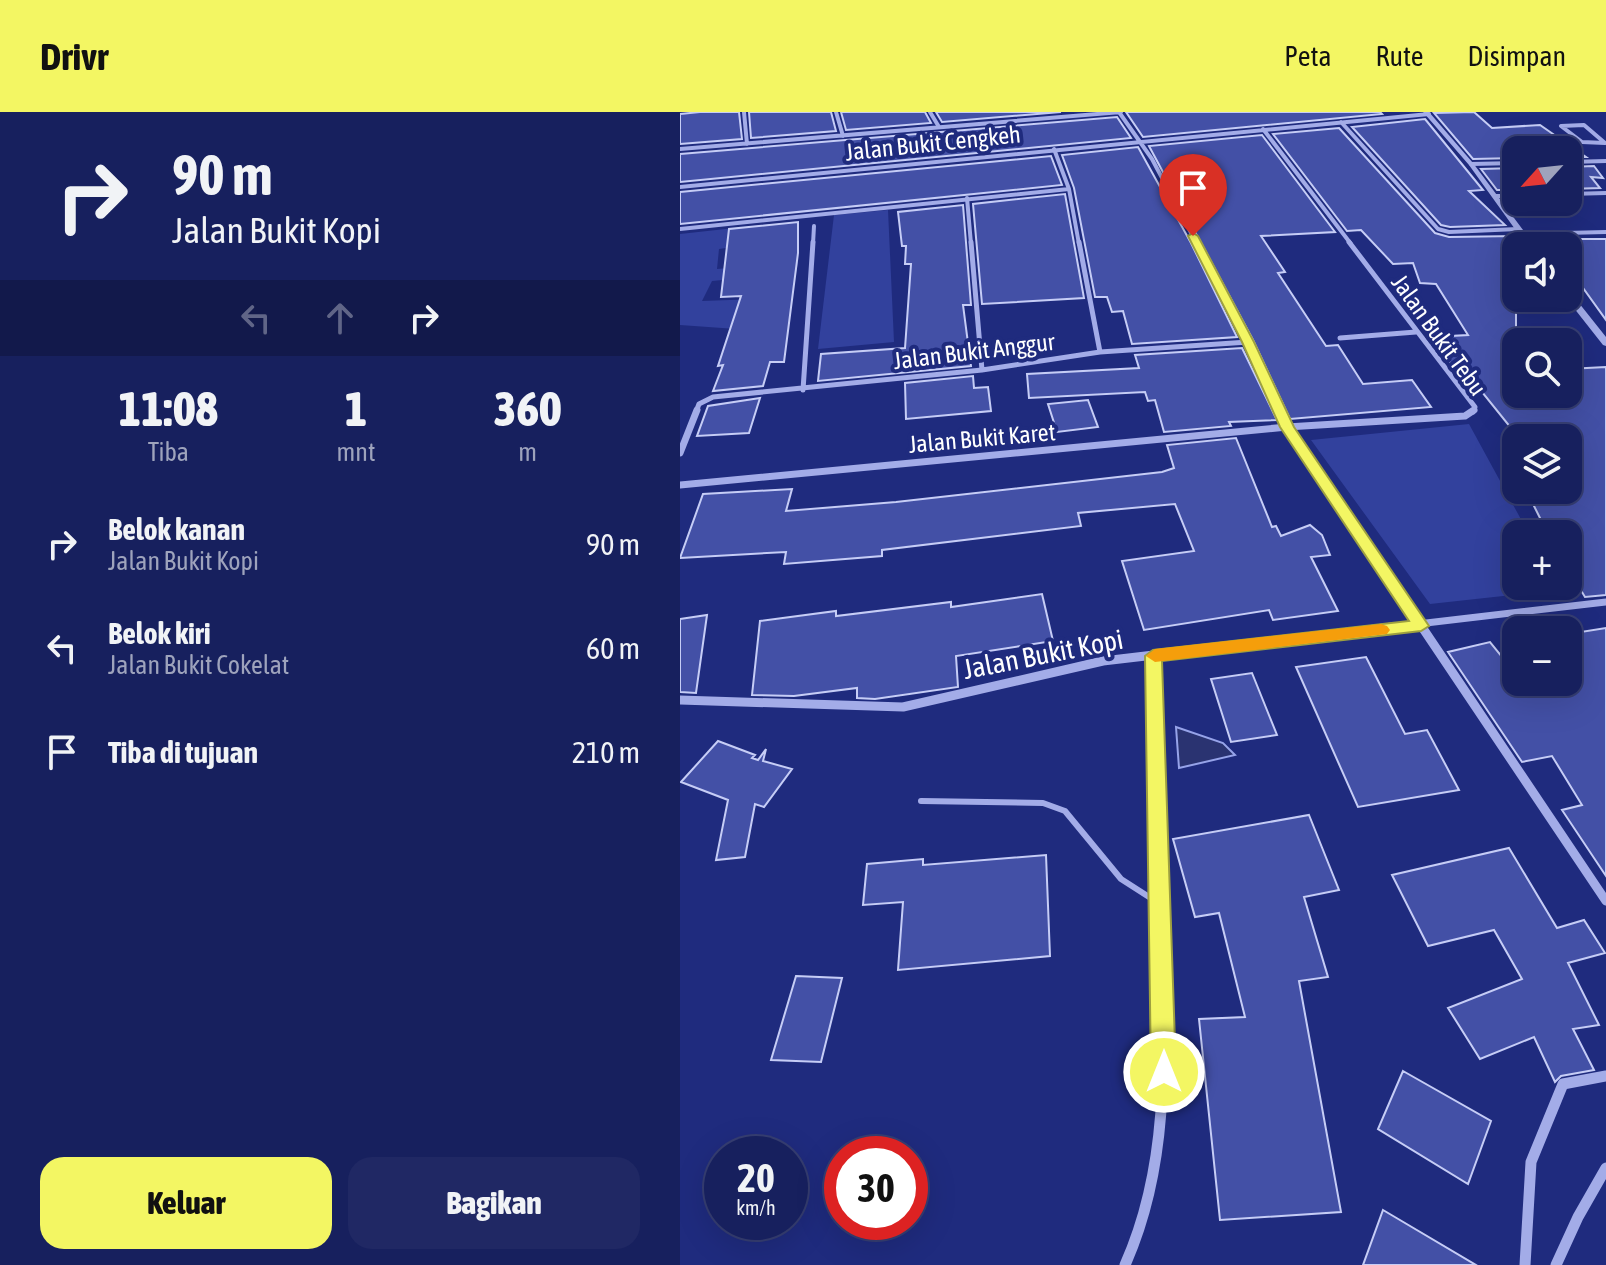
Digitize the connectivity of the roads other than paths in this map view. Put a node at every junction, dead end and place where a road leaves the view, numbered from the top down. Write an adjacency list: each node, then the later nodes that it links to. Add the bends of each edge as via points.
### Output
1 (744, 112): 13 (street)
2 (836, 112): 11 (street)
3 (930, 112): 9 (street)
4 (1025, 112): 7 (street)
5 (1120, 112): 7 (street); 12 (street)
6 (1428, 113): 8 (street, Jalan Bukit Cengkeh); 20 (street)
7 (1031, 119): 9 (street)
8 (1341, 122): 10 (street, Jalan Bukit Cengkeh); 30 (street, via 1438,229)
9 (939, 127): 11 (street)
10 (1263, 129): 12 (street, Jalan Bukit Cengkeh); 33 (street, Jalan Bukit Tebu)
11 (843, 136): 13 (street)
12 (1142, 141): 16 (street, Jalan Bukit Cengkeh); 35 (street)
13 (747, 144): 15 (street)
14 (1606, 144): 14 (street, via 1584,125 1561,126 1582,142)
15 (680, 149)
16 (1054, 149): 21 (street, Jalan Bukit Cengkeh); 22 (street)
17 (1606, 161): 18 (street)
18 (1582, 162)
19 (1502, 163): 20 (street)
20 (1471, 164): 25 (street)
21 (680, 187)
22 (1069, 189): 27 (street); 37 (street)
23 (1606, 193): 24 (street)
24 (1582, 194)
25 (1495, 196): 26 (street); 30 (street)
26 (1502, 196)
27 (967, 198): 29 (street); 38 (street)
28 (814, 226): 39 (street)
29 (680, 229)
30 (1520, 231): 31 (street)
31 (1606, 232)
32 (1581, 312): 36 (street)
33 (1416, 332): 34 (street); 40 (street, Jalan Bukit Tebu, via 1474,412)
34 (1340, 338)
35 (1248, 342): 37 (street, Jalan Bukit Anggur); 40 (street)
36 (1606, 343)
37 (1100, 352): 38 (street, Jalan Bukit Anggur)
38 (982, 370): 39 (street, Jalan Bukit Anggur)
39 (803, 390): 41 (street, Jalan Bukit Anggur, via 705,399)
40 (1287, 427): 42 (street, Jalan Bukit Karet); 44 (street)
41 (680, 453)
42 (680, 485)
43 (1606, 602): 44 (street, Jalan Bukit Kopi)
44 (1421, 626): 45 (street, Jalan Bukit Kopi); 48 (street)
45 (1153, 656): 46 (street, Jalan Bukit Kopi, via 1064,669 903,707); 49 (street)
46 (680, 700)
47 (921, 801): 49 (lane, via 1043,803 1065,811 1121,879)
48 (1606, 901)
49 (1161, 905): 52 (street, via 1164,1099 1158,1168)
50 (1606, 1076): 53 (street, via 1563,1084 1531,1162)
51 (1606, 1168): 54 (street)
52 (1125, 1265)
53 (1525, 1265)
54 (1556, 1265)

